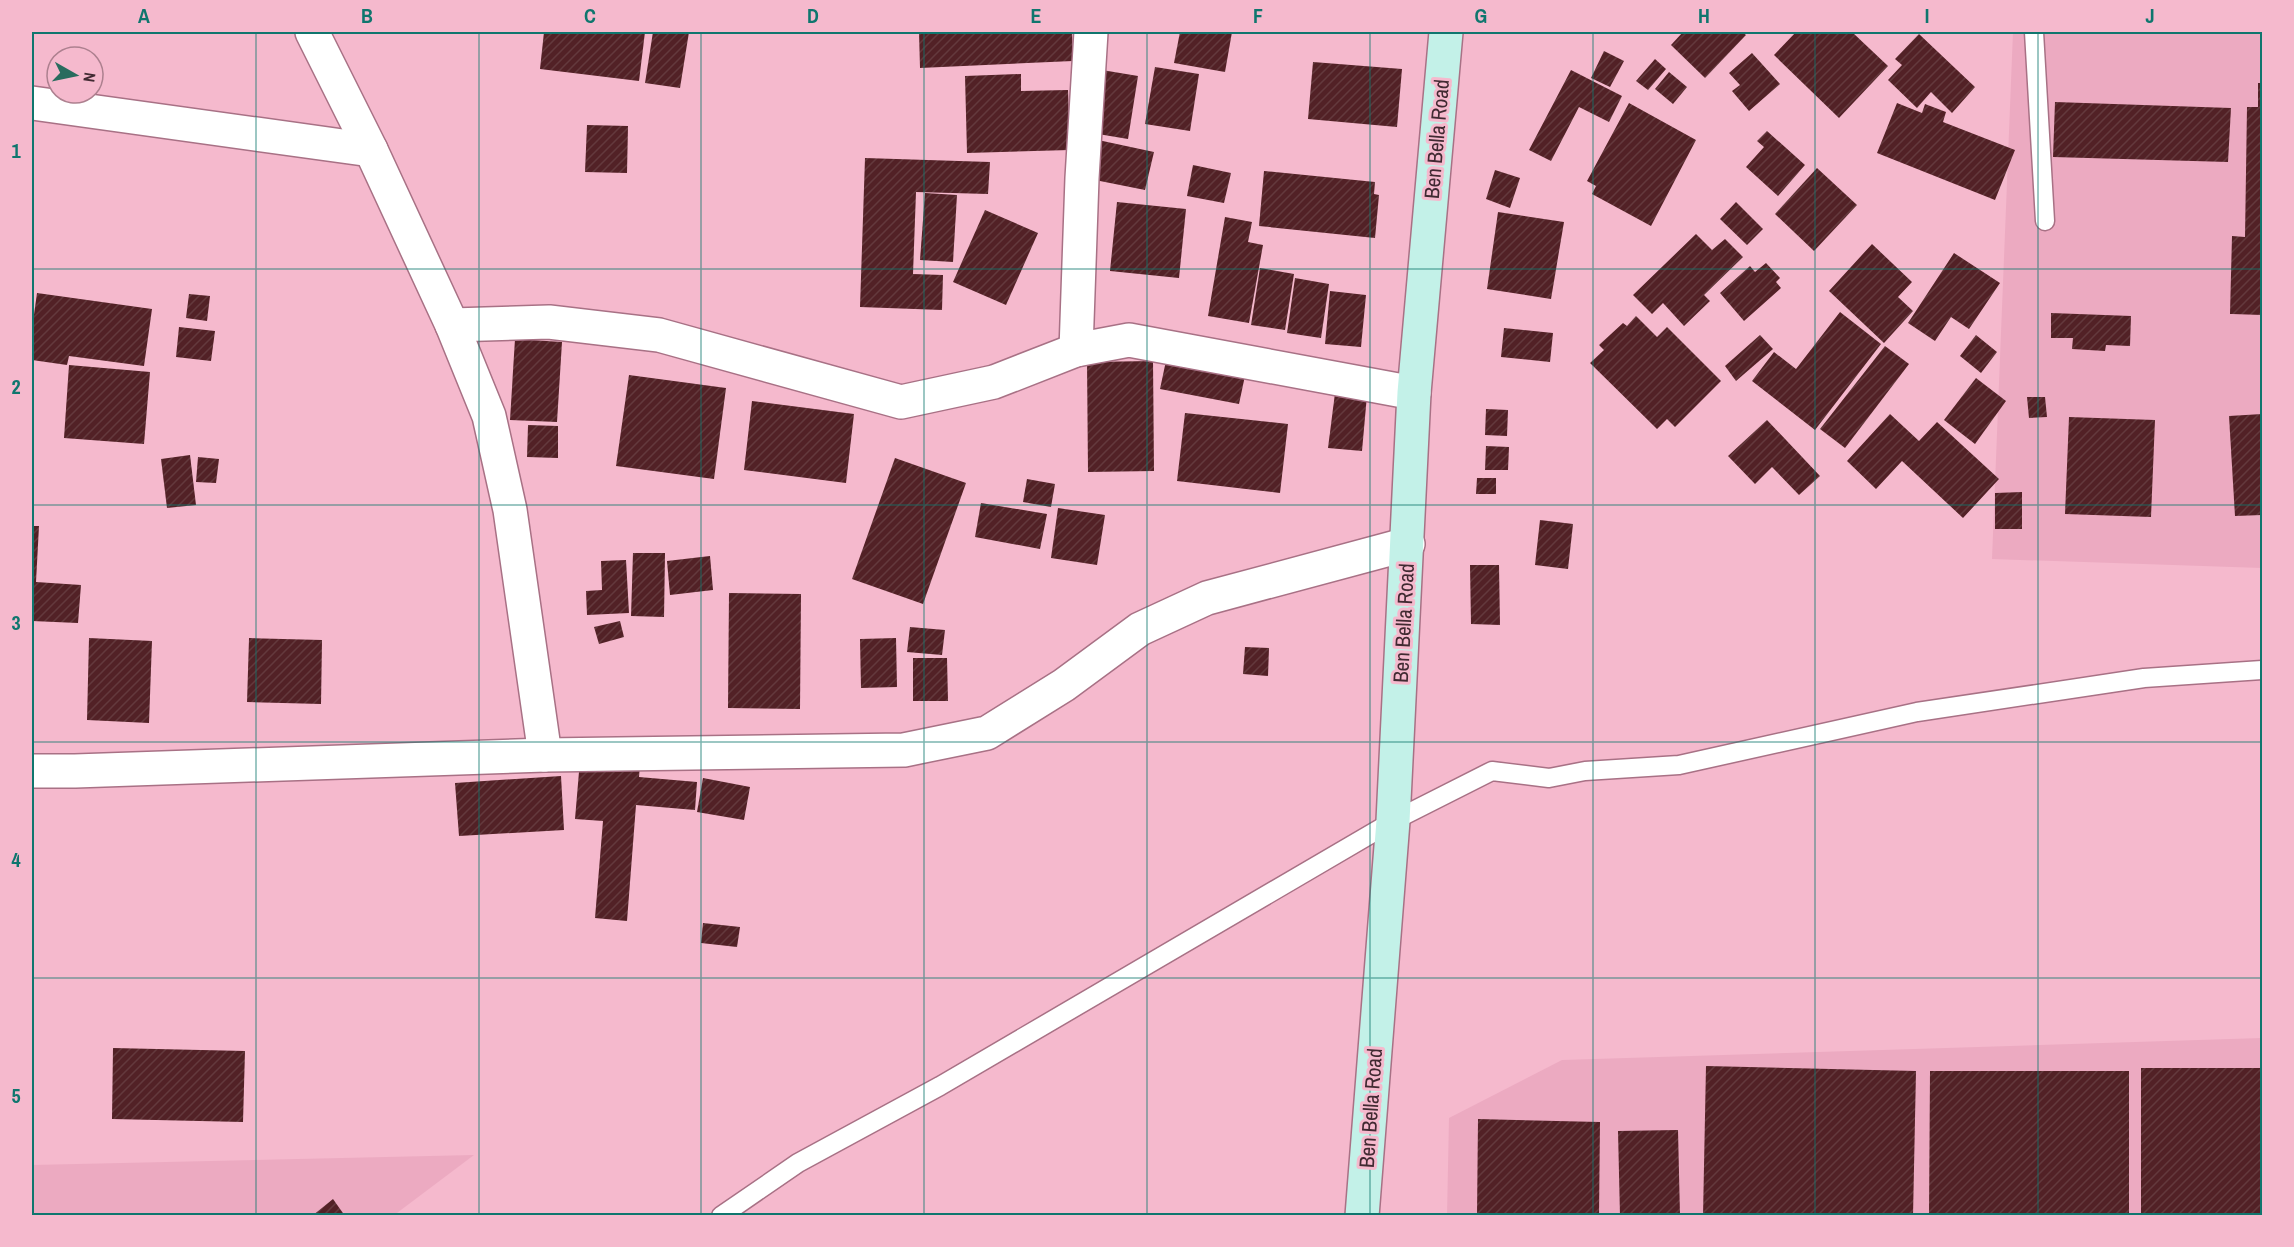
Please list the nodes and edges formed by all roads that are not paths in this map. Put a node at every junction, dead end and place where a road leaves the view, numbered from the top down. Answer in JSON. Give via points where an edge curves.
{"nodes":[{"id":1,"x":312,"y":32,"type":"edge"},
{"id":2,"x":1091,"y":32,"type":"edge"},
{"id":3,"x":1446,"y":32,"type":"edge"},
{"id":4,"x":2034,"y":32,"type":"edge"},
{"id":5,"x":32,"y":103,"type":"edge"},
{"id":6,"x":371,"y":150,"type":"junction"},
{"id":7,"x":2045,"y":220,"type":"dead end"},
{"id":8,"x":452,"y":325,"type":"junction"},
{"id":9,"x":1077,"y":350,"type":"junction"},
{"id":10,"x":1414,"y":393,"type":"junction"},
{"id":11,"x":1408,"y":544,"type":"junction"},
{"id":12,"x":2262,"y":670,"type":"edge"},
{"id":13,"x":545,"y":755,"type":"junction"},
{"id":14,"x":32,"y":771,"type":"edge"},
{"id":15,"x":1393,"y":821,"type":"junction"},
{"id":16,"x":721,"y":1215,"type":"edge"},
{"id":17,"x":1362,"y":1215,"type":"edge"}],
"edges":[{"from":1,"to":6,"type":"street"},
{"from":2,"to":9,"type":"street"},
{"from":3,"to":10,"type":"main road","name":"Ben Bella Road"},
{"from":4,"to":7,"type":"lane"},
{"from":5,"to":6,"type":"street"},
{"from":6,"to":8,"type":"street"},
{"from":8,"to":9,"type":"street","via":[[549,322],[658,335],[901,402],[994,382]]},
{"from":8,"to":13,"type":"street","via":[[489,416],[510,510]]},
{"from":9,"to":10,"type":"street","via":[[1129,340]]},
{"from":10,"to":11,"type":"main road","name":"Ben Bella Road"},
{"from":11,"to":13,"type":"street","via":[[1207,598],[1140,629],[1065,685],[987,733],[903,750]]},
{"from":11,"to":15,"type":"main road","name":"Ben Bella Road"},
{"from":12,"to":15,"type":"lane","via":[[2144,678],[1917,712],[1679,765],[1585,771],[1549,778],[1492,771]]},
{"from":13,"to":14,"type":"street"},
{"from":15,"to":16,"type":"lane","via":[[940,1086],[798,1163]]},
{"from":15,"to":17,"type":"main road","name":"Ben Bella Road"}]}
